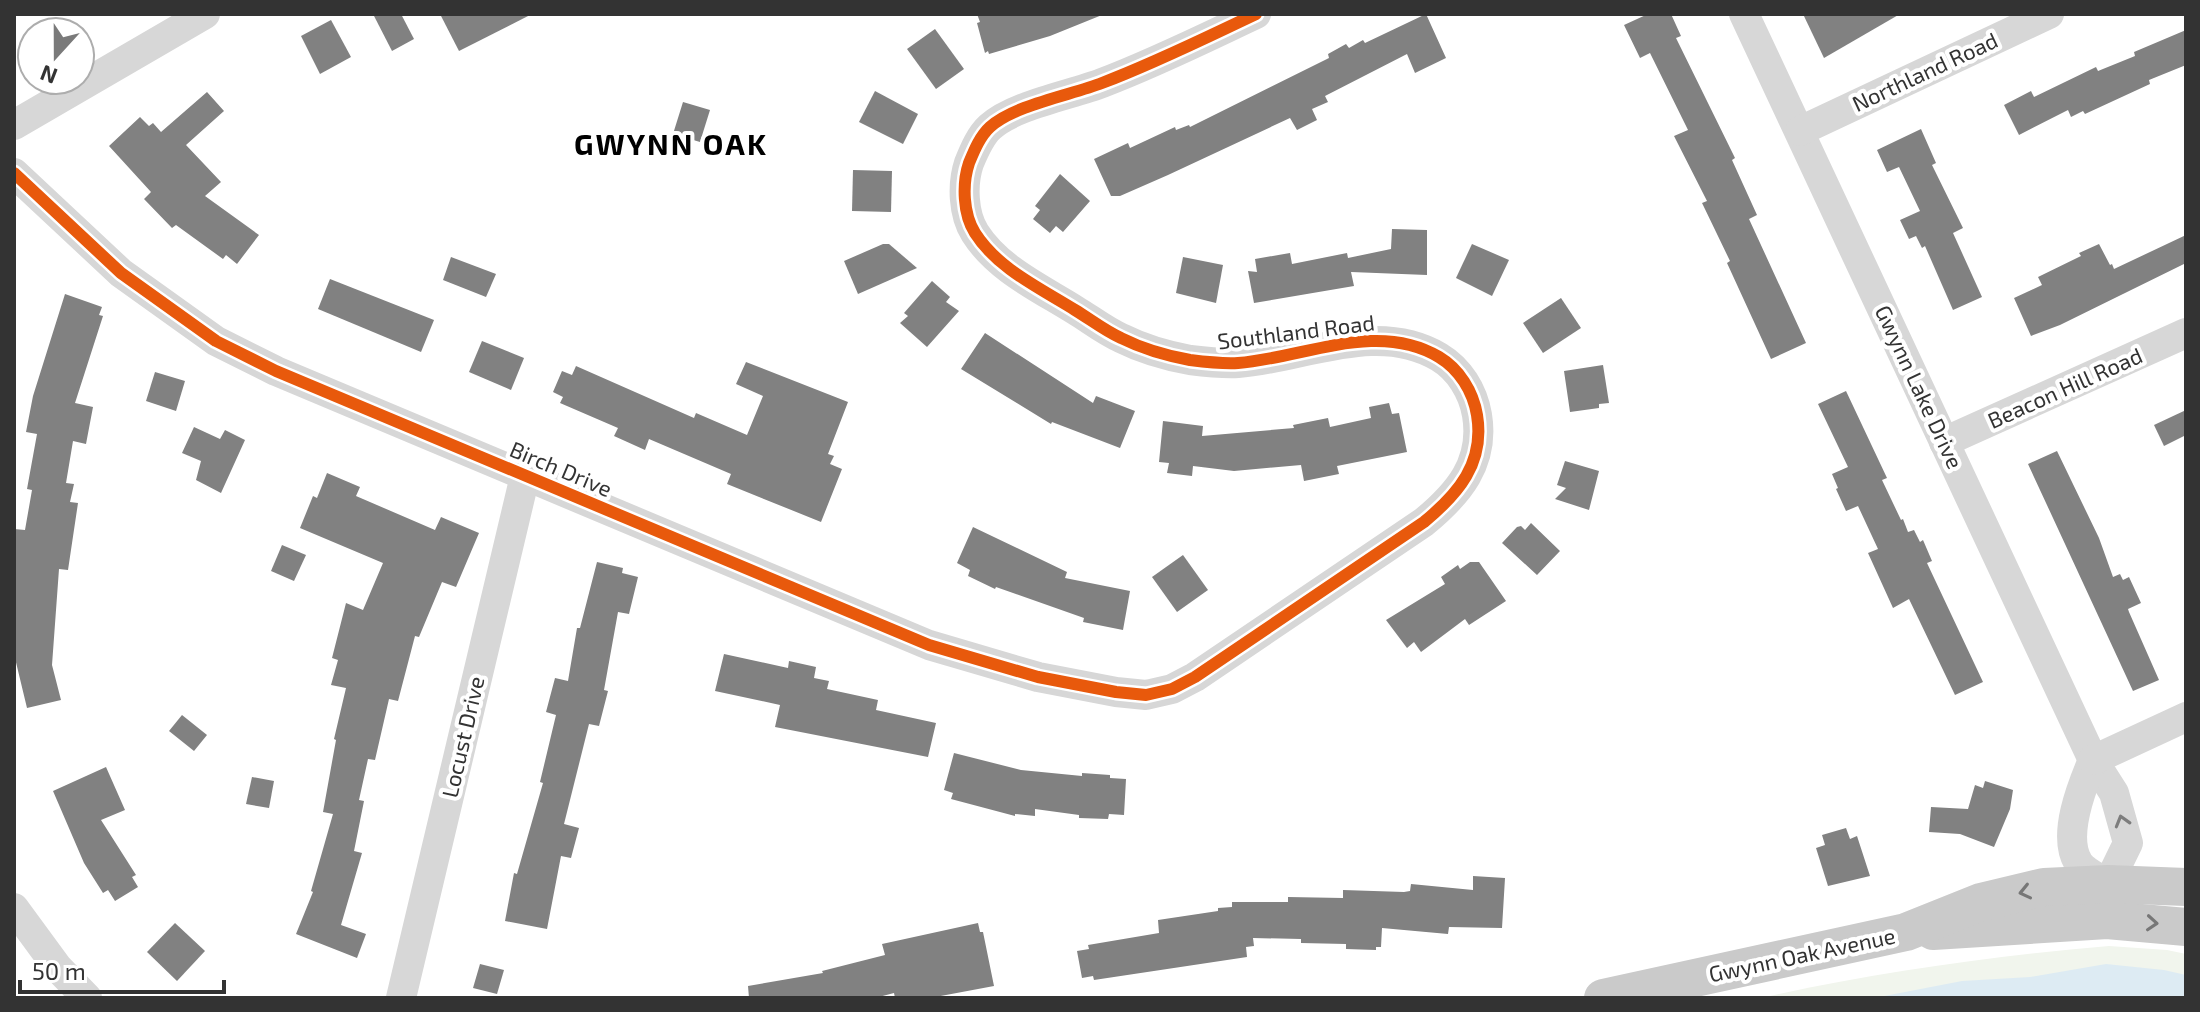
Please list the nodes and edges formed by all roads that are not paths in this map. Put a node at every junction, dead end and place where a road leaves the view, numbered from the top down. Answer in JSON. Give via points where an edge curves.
{"nodes":[{"id":1,"x":205,"y":14,"type":"edge"},
{"id":2,"x":1256,"y":14,"type":"edge"},
{"id":3,"x":1744,"y":14,"type":"edge"},
{"id":4,"x":2049,"y":14,"type":"edge"},
{"id":5,"x":14,"y":125,"type":"edge"},
{"id":6,"x":1800,"y":131,"type":"junction"},
{"id":7,"x":14,"y":173,"type":"edge"},
{"id":8,"x":2186,"y":333,"type":"edge"},
{"id":9,"x":1944,"y":442,"type":"junction"},
{"id":10,"x":525,"y":476,"type":"junction"},
{"id":11,"x":1146,"y":695,"type":"joint"},
{"id":12,"x":2186,"y":717,"type":"edge"},
{"id":13,"x":2093,"y":760,"type":"junction"},
{"id":14,"x":2186,"y":887,"type":"edge"},
{"id":15,"x":2107,"y":902,"type":"junction"},
{"id":16,"x":14,"y":908,"type":"edge"},
{"id":17,"x":2186,"y":927,"type":"edge"},
{"id":18,"x":87,"y":998,"type":"edge"},
{"id":19,"x":401,"y":998,"type":"edge"},
{"id":20,"x":1603,"y":998,"type":"edge"}],
"edges":[{"from":1,"to":5,"type":"street"},
{"from":2,"to":11,"type":"street","name":"Southland Road","via":[[1101,84],[1010,114],[989,128],[965,175],[973,231],[1010,270],[1121,338],[1186,359],[1241,363],[1369,340],[1426,349],[1452,365],[1466,384],[1477,413],[1476,458],[1450,500],[1424,522],[1195,677]]},
{"from":3,"to":6,"type":"street","name":"Gwynn Lake Drive"},
{"from":4,"to":6,"type":"street","name":"Northland Road"},
{"from":6,"to":9,"type":"street","name":"Gwynn Lake Drive"},
{"from":7,"to":10,"type":"street","name":"Birch Drive","via":[[121,273],[216,341]]},
{"from":8,"to":9,"type":"street","name":"Beacon Hill Road"},
{"from":9,"to":13,"type":"street","name":"Gwynn Lake Drive"},
{"from":10,"to":11,"type":"street","name":"Birch Drive","via":[[929,645],[1038,677]]},
{"from":10,"to":19,"type":"street","name":"Locust Drive"},
{"from":12,"to":13,"type":"street"},
{"from":15,"to":13,"type":"street","name":"Gwynn Lake Drive","one_way":true,"via":[[2128,843],[2114,793]]},
{"from":13,"to":15,"type":"street","via":[[2078,797],[2072,846],[2079,865]]},
{"from":14,"to":15,"type":"main road","name":"Gwynn Oak Avenue"},
{"from":15,"to":17,"type":"main road","name":"Gwynn Oak Avenue","one_way":true},
{"from":15,"to":20,"type":"main road","name":"Gwynn Oak Avenue","via":[[2044,887],[1981,902],[1906,932]]},
{"from":16,"to":18,"type":"street"}]}
